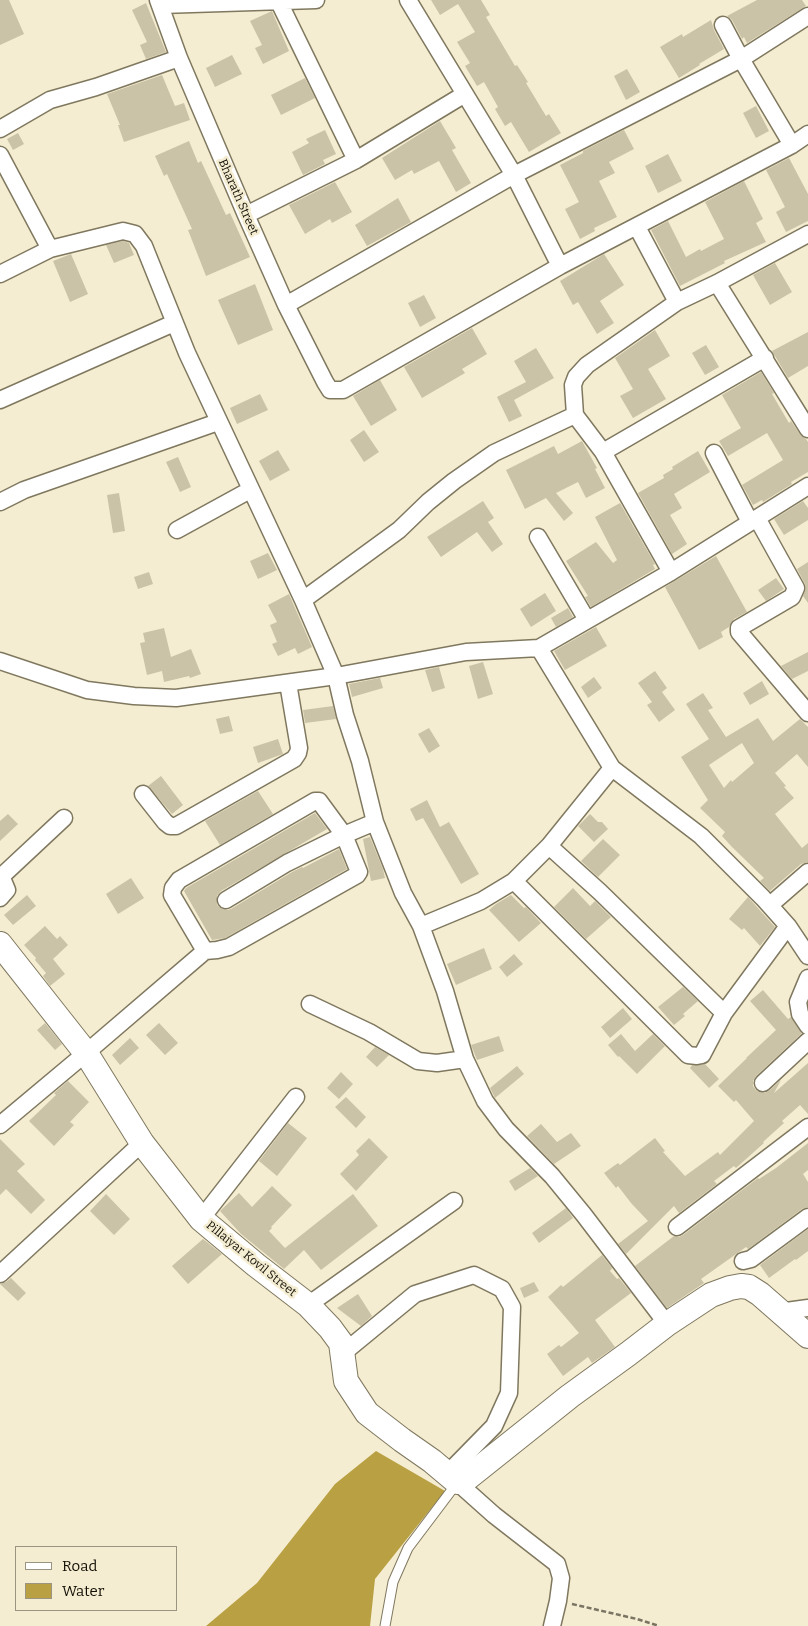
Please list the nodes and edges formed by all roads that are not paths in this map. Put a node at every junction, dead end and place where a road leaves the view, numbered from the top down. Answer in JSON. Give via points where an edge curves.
{"nodes":[{"id":1,"x":316,"y":0,"type":"edge"},
{"id":2,"x":408,"y":0,"type":"edge"},
{"id":3,"x":279,"y":2,"type":"junction"},
{"id":4,"x":160,"y":3,"type":"edge"},
{"id":5,"x":808,"y":16,"type":"edge"},
{"id":6,"x":723,"y":25,"type":"dead end"},
{"id":7,"x":178,"y":58,"type":"junction"},
{"id":8,"x":741,"y":59,"type":"junction"},
{"id":9,"x":465,"y":94,"type":"junction"},
{"id":10,"x":0,"y":129,"type":"edge"},
{"id":11,"x":808,"y":134,"type":"edge"},
{"id":12,"x":792,"y":145,"type":"junction"},
{"id":13,"x":0,"y":155,"type":"edge"},
{"id":14,"x":356,"y":160,"type":"junction"},
{"id":15,"x":514,"y":175,"type":"junction"},
{"id":16,"x":246,"y":215,"type":"junction"},
{"id":17,"x":636,"y":227,"type":"junction"},
{"id":18,"x":808,"y":234,"type":"edge"},
{"id":19,"x":50,"y":249,"type":"junction"},
{"id":20,"x":560,"y":266,"type":"junction"},
{"id":21,"x":0,"y":274,"type":"edge"},
{"id":22,"x":717,"y":283,"type":"junction"},
{"id":23,"x":677,"y":302,"type":"junction"},
{"id":24,"x":286,"y":305,"type":"junction"},
{"id":25,"x":174,"y":323,"type":"junction"},
{"id":26,"x":765,"y":358,"type":"junction"},
{"id":27,"x":0,"y":400,"type":"edge"},
{"id":28,"x":575,"y":415,"type":"junction"},
{"id":29,"x":218,"y":422,"type":"junction"},
{"id":30,"x":808,"y":429,"type":"edge"},
{"id":31,"x":603,"y":452,"type":"junction"},
{"id":32,"x":714,"y":454,"type":"dead end"},
{"id":33,"x":808,"y":486,"type":"edge"},
{"id":34,"x":250,"y":490,"type":"junction"},
{"id":35,"x":0,"y":502,"type":"edge"},
{"id":36,"x":753,"y":520,"type":"junction"},
{"id":37,"x":176,"y":530,"type":"dead end"},
{"id":38,"x":538,"y":537,"type":"dead end"},
{"id":39,"x":671,"y":572,"type":"junction"},
{"id":40,"x":302,"y":600,"type":"junction"},
{"id":41,"x":587,"y":620,"type":"junction"},
{"id":42,"x":539,"y":648,"type":"junction"},
{"id":43,"x":0,"y":661,"type":"edge"},
{"id":44,"x":336,"y":676,"type":"junction"},
{"id":45,"x":288,"y":683,"type":"junction"},
{"id":46,"x":808,"y":713,"type":"edge"},
{"id":47,"x":612,"y":768,"type":"junction"},
{"id":48,"x":143,"y":794,"type":"dead end"},
{"id":49,"x":64,"y":818,"type":"dead end"},
{"id":50,"x":375,"y":822,"type":"junction"},
{"id":51,"x":344,"y":835,"type":"junction"},
{"id":52,"x":549,"y":846,"type":"junction"},
{"id":53,"x":808,"y":872,"type":"edge"},
{"id":54,"x":514,"y":881,"type":"junction"},
{"id":55,"x":0,"y":898,"type":"edge"},
{"id":56,"x":226,"y":900,"type":"dead end"},
{"id":57,"x":770,"y":905,"type":"junction"},
{"id":58,"x":421,"y":926,"type":"junction"},
{"id":59,"x":788,"y":926,"type":"junction"},
{"id":60,"x":2,"y":951,"type":"edge"},
{"id":61,"x":205,"y":951,"type":"junction"},
{"id":62,"x":808,"y":956,"type":"edge"},
{"id":63,"x":808,"y":978,"type":"edge"},
{"id":64,"x":310,"y":1004,"type":"dead end"},
{"id":65,"x":724,"y":1013,"type":"junction"},
{"id":66,"x":808,"y":1026,"type":"edge"},
{"id":67,"x":808,"y":1041,"type":"edge"},
{"id":68,"x":86,"y":1053,"type":"junction"},
{"id":69,"x":465,"y":1059,"type":"junction"},
{"id":70,"x":763,"y":1083,"type":"dead end"},
{"id":71,"x":296,"y":1097,"type":"dead end"},
{"id":72,"x":0,"y":1125,"type":"edge"},
{"id":73,"x":808,"y":1127,"type":"edge"},
{"id":74,"x":142,"y":1143,"type":"junction"},
{"id":75,"x":454,"y":1201,"type":"dead end"},
{"id":76,"x":808,"y":1217,"type":"edge"},
{"id":77,"x":201,"y":1219,"type":"junction"},
{"id":78,"x":677,"y":1227,"type":"dead end"},
{"id":79,"x":743,"y":1261,"type":"dead end"},
{"id":80,"x":0,"y":1274,"type":"edge"},
{"id":81,"x":308,"y":1305,"type":"junction"},
{"id":82,"x":808,"y":1308,"type":"edge"},
{"id":83,"x":779,"y":1312,"type":"junction"},
{"id":84,"x":667,"y":1324,"type":"junction"},
{"id":85,"x":808,"y":1336,"type":"edge"},
{"id":86,"x":342,"y":1354,"type":"junction"},
{"id":87,"x":452,"y":1478,"type":"junction"},
{"id":88,"x":386,"y":1626,"type":"edge"},
{"id":89,"x":552,"y":1626,"type":"edge"}],
"edges":[{"from":1,"to":3,"type":"street"},
{"from":2,"to":9,"type":"street"},
{"from":3,"to":4,"type":"street"},
{"from":3,"to":14,"type":"street"},
{"from":4,"to":7,"type":"street","name":"Bharath Street"},
{"from":5,"to":8,"type":"street"},
{"from":6,"to":8,"type":"street"},
{"from":7,"to":10,"type":"street","via":[[50,100]]},
{"from":7,"to":16,"type":"street","name":"Bharath Street"},
{"from":8,"to":12,"type":"street"},
{"from":8,"to":15,"type":"street"},
{"from":9,"to":14,"type":"street"},
{"from":9,"to":15,"type":"street"},
{"from":11,"to":12,"type":"street"},
{"from":12,"to":17,"type":"street"},
{"from":13,"to":19,"type":"street"},
{"from":14,"to":16,"type":"street"},
{"from":15,"to":20,"type":"street"},
{"from":15,"to":24,"type":"street"},
{"from":16,"to":24,"type":"street","name":"Bharath Street"},
{"from":17,"to":20,"type":"street"},
{"from":17,"to":23,"type":"street"},
{"from":18,"to":22,"type":"street"},
{"from":19,"to":21,"type":"street"},
{"from":19,"to":25,"type":"street","via":[[123,231],[135,234],[144,246]]},
{"from":20,"to":24,"type":"street","name":"Bharath Street","via":[[343,390],[330,390]]},
{"from":22,"to":23,"type":"street"},
{"from":22,"to":26,"type":"street"},
{"from":23,"to":28,"type":"street","via":[[587,365],[576,377],[573,385]]},
{"from":25,"to":27,"type":"street"},
{"from":25,"to":29,"type":"street"},
{"from":26,"to":30,"type":"street"},
{"from":26,"to":31,"type":"street"},
{"from":28,"to":31,"type":"street"},
{"from":28,"to":40,"type":"street","via":[[494,453],[428,502],[399,530]]},
{"from":29,"to":34,"type":"street"},
{"from":29,"to":35,"type":"street","via":[[24,490]]},
{"from":31,"to":39,"type":"street"},
{"from":32,"to":36,"type":"street"},
{"from":33,"to":36,"type":"street"},
{"from":34,"to":37,"type":"street"},
{"from":34,"to":40,"type":"street"},
{"from":36,"to":39,"type":"street"},
{"from":36,"to":46,"type":"street","via":[[796,588],[792,597],[739,628],[739,632]]},
{"from":38,"to":41,"type":"street"},
{"from":39,"to":41,"type":"street"},
{"from":40,"to":44,"type":"street"},
{"from":41,"to":42,"type":"street"},
{"from":42,"to":44,"type":"street","via":[[466,652]]},
{"from":42,"to":47,"type":"street"},
{"from":43,"to":45,"type":"street","via":[[87,690],[134,696],[176,698]]},
{"from":44,"to":45,"type":"street"},
{"from":44,"to":50,"type":"street"},
{"from":45,"to":48,"type":"street","via":[[299,748],[294,759],[176,826],[165,822]]},
{"from":47,"to":52,"type":"street"},
{"from":47,"to":57,"type":"street","via":[[701,836]]},
{"from":49,"to":55,"type":"street","via":[[3,875],[7,890]]},
{"from":50,"to":51,"type":"street"},
{"from":50,"to":58,"type":"street","via":[[403,893]]},
{"from":51,"to":56,"type":"street","via":[[287,863]]},
{"from":51,"to":61,"type":"street","via":[[359,872],[355,878],[229,947]]},
{"from":51,"to":61,"type":"street","via":[[317,800],[179,880],[172,895]]},
{"from":52,"to":54,"type":"street"},
{"from":52,"to":65,"type":"street"},
{"from":53,"to":57,"type":"street"},
{"from":54,"to":58,"type":"street","via":[[481,901]]},
{"from":54,"to":65,"type":"street","via":[[688,1055],[702,1055]]},
{"from":57,"to":59,"type":"street"},
{"from":58,"to":69,"type":"street"},
{"from":59,"to":62,"type":"street"},
{"from":59,"to":65,"type":"street"},
{"from":60,"to":68,"type":"street","name":"Pillaiyar Kovil Street"},
{"from":61,"to":68,"type":"street"},
{"from":63,"to":66,"type":"street","via":[[798,1002],[800,1014]]},
{"from":64,"to":69,"type":"street","via":[[418,1061],[437,1063]]},
{"from":67,"to":70,"type":"street"},
{"from":68,"to":72,"type":"street"},
{"from":68,"to":74,"type":"street","name":"Pillaiyar Kovil Street"},
{"from":69,"to":84,"type":"street","via":[[485,1101],[506,1129],[552,1176]]},
{"from":71,"to":77,"type":"street"},
{"from":73,"to":78,"type":"street"},
{"from":74,"to":77,"type":"street","name":"Pillaiyar Kovil Street"},
{"from":74,"to":80,"type":"street"},
{"from":75,"to":81,"type":"street"},
{"from":76,"to":79,"type":"street","via":[[751,1259]]},
{"from":77,"to":81,"type":"street","name":"Pillaiyar Kovil Street"},
{"from":81,"to":86,"type":"street","name":"Pillaiyar Kovil Street","via":[[341,1343]]},
{"from":82,"to":83,"type":"street"},
{"from":83,"to":84,"type":"street","via":[[760,1294],[741,1286],[712,1295]]},
{"from":83,"to":85,"type":"street"},
{"from":84,"to":87,"type":"street","via":[[466,1479]]},
{"from":86,"to":87,"type":"street","name":"Pillaiyar Kovil Street","via":[[346,1381],[367,1413]]},
{"from":86,"to":87,"type":"street","via":[[415,1294],[474,1275],[502,1289],[512,1306],[509,1393],[494,1426]]},
{"from":87,"to":88,"type":"lane","via":[[408,1548],[392,1582]]},
{"from":87,"to":89,"type":"street","via":[[494,1516],[557,1564],[560,1578]]}]}
